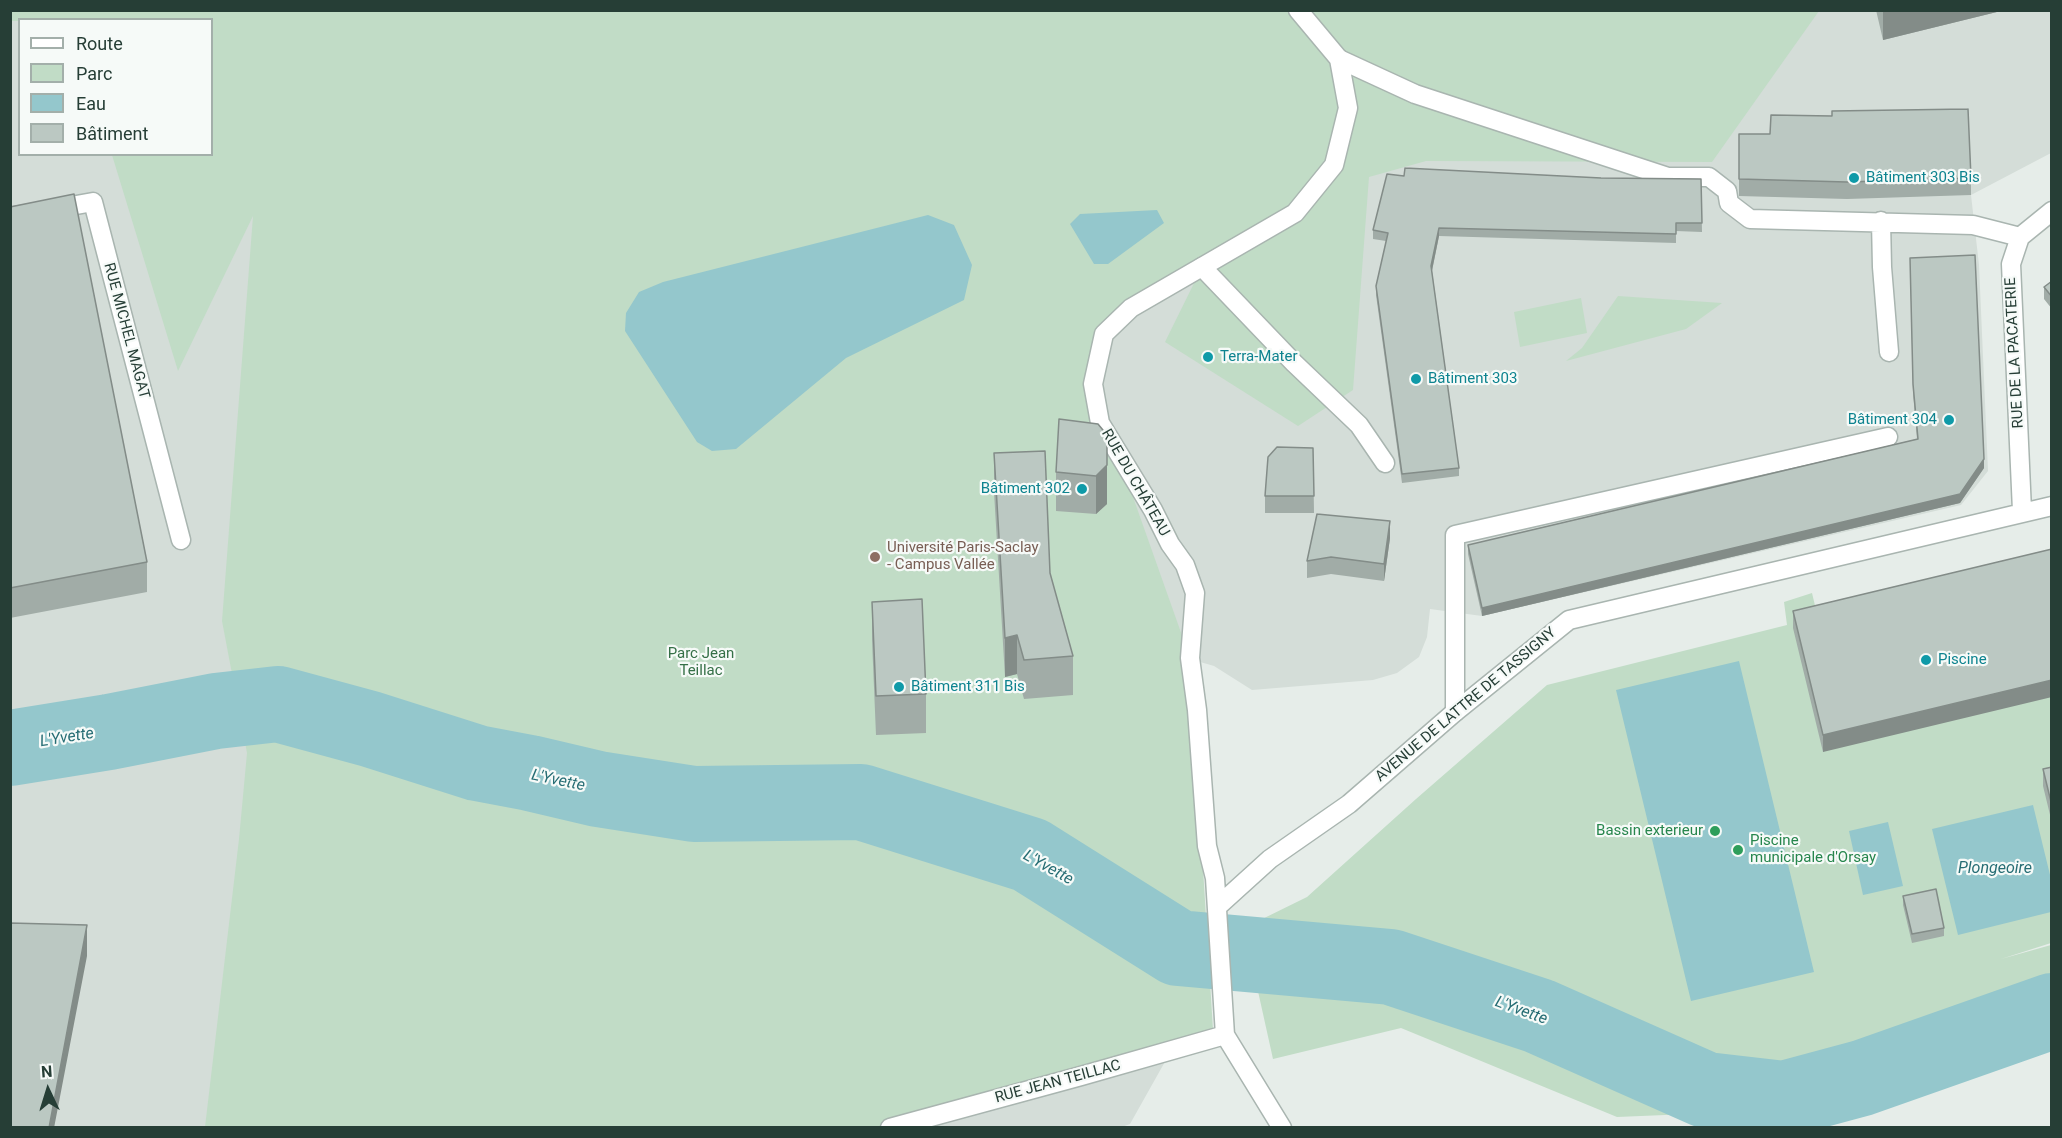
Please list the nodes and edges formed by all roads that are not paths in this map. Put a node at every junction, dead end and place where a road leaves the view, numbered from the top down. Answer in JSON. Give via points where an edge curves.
{"nodes":[{"id":1,"x":1298,"y":10,"type":"edge"},
{"id":2,"x":1339,"y":59,"type":"junction"},
{"id":3,"x":2052,"y":211,"type":"edge"},
{"id":4,"x":10,"y":217,"type":"edge"},
{"id":5,"x":1881,"y":221,"type":"junction"},
{"id":6,"x":2020,"y":237,"type":"junction"},
{"id":7,"x":1202,"y":267,"type":"junction"},
{"id":8,"x":1888,"y":352,"type":"dead end"},
{"id":9,"x":1888,"y":437,"type":"dead end"},
{"id":10,"x":1385,"y":463,"type":"dead end"},
{"id":11,"x":2052,"y":506,"type":"edge"},
{"id":12,"x":2022,"y":511,"type":"junction"},
{"id":13,"x":181,"y":540,"type":"dead end"},
{"id":14,"x":1455,"y":712,"type":"junction"},
{"id":15,"x":1217,"y":907,"type":"junction"},
{"id":16,"x":1225,"y":1035,"type":"junction"},
{"id":17,"x":1276,"y":1125,"type":"edge"},
{"id":18,"x":890,"y":1128,"type":"edge"}],
"edges":[{"from":1,"to":2,"type":"street","name":"RUE DU CHÂTEAU"},
{"from":2,"to":5,"type":"street","via":[[1415,94],[1668,177],[1709,177],[1727,190],[1729,203],[1750,219]]},
{"from":2,"to":7,"type":"street","name":"RUE DU CHÂTEAU","via":[[1348,108],[1334,165],[1295,213]]},
{"from":3,"to":6,"type":"street"},
{"from":4,"to":13,"type":"street","name":"RUE MICHEL MAGAT","via":[[93,202]]},
{"from":5,"to":6,"type":"street","via":[[1973,225]]},
{"from":5,"to":8,"type":"street"},
{"from":6,"to":12,"type":"street","name":"RUE DE LA PACATERIE","via":[[2011,264]]},
{"from":7,"to":10,"type":"street","via":[[1359,425]]},
{"from":7,"to":15,"type":"street","name":"RUE DU CHÂTEAU","via":[[1131,308],[1104,334],[1093,384],[1100,423],[1185,565],[1195,593],[1190,658],[1207,846]]},
{"from":9,"to":14,"type":"street","via":[[1455,535]]},
{"from":11,"to":12,"type":"street","name":"AVENUE DE LATTRE DE TASSIGNY"},
{"from":12,"to":14,"type":"street","name":"AVENUE DE LATTRE DE TASSIGNY","via":[[1569,620]]},
{"from":14,"to":15,"type":"street","name":"AVENUE DE LATTRE DE TASSIGNY","via":[[1349,804],[1270,859]]},
{"from":15,"to":16,"type":"street"},
{"from":16,"to":17,"type":"street"},
{"from":16,"to":18,"type":"street","name":"RUE JEAN TEILLAC"}]}
